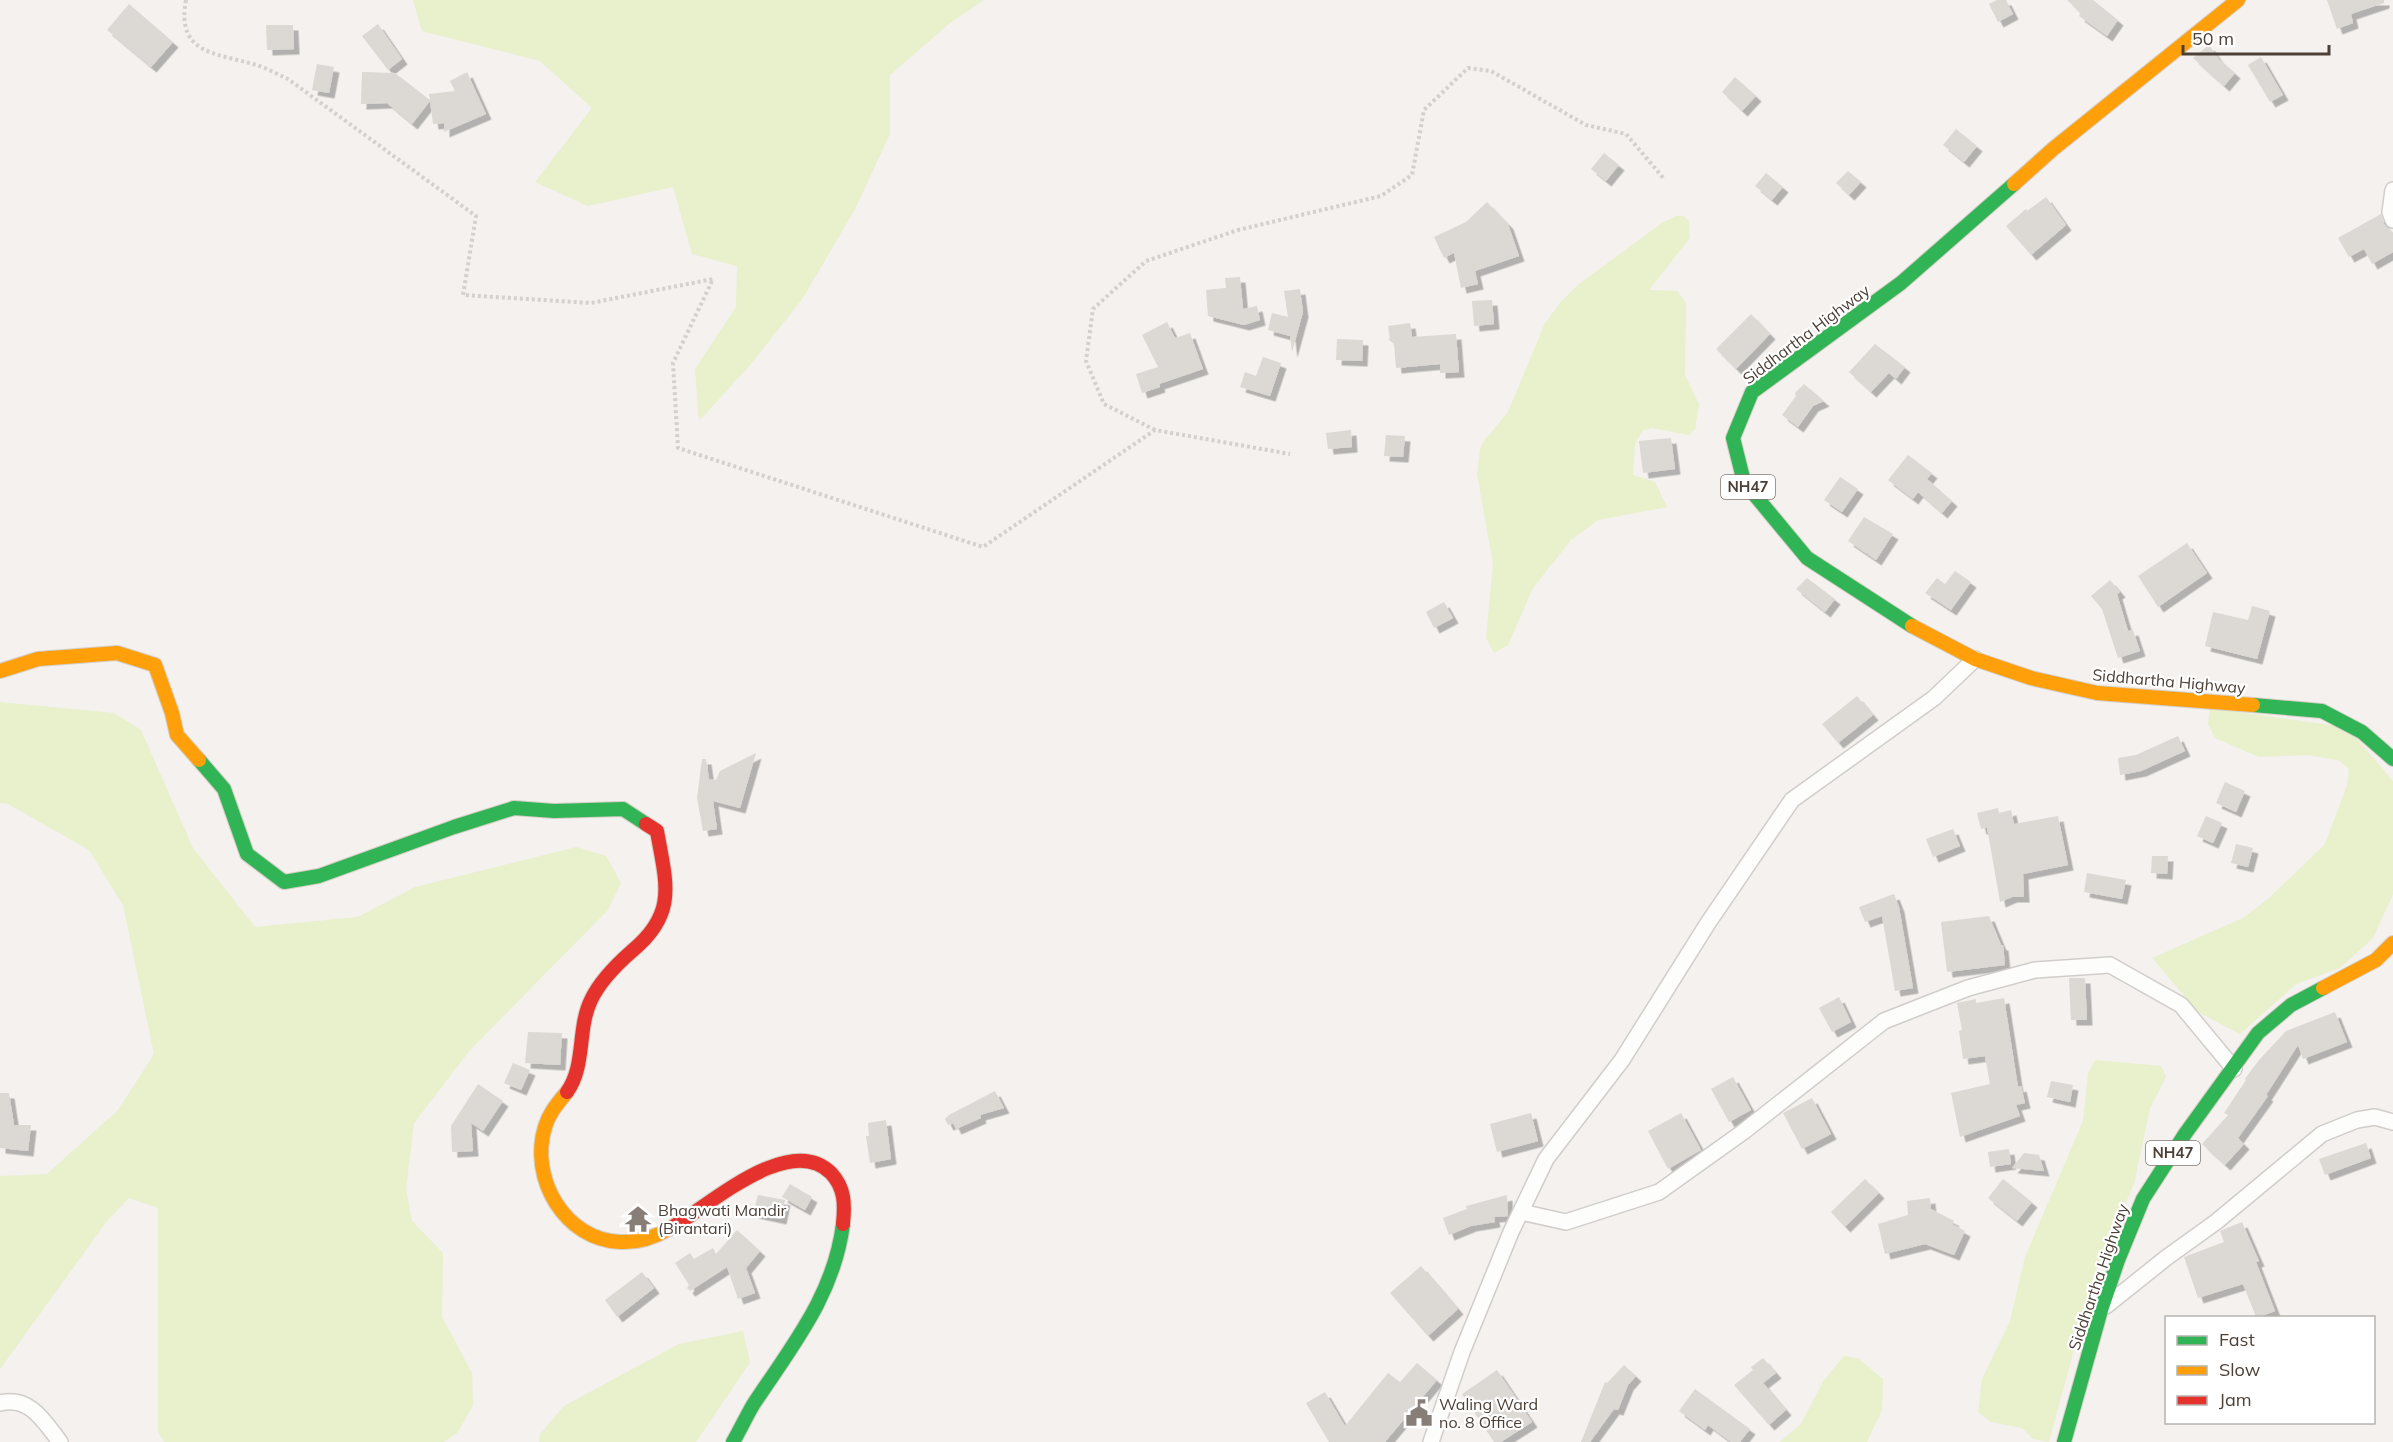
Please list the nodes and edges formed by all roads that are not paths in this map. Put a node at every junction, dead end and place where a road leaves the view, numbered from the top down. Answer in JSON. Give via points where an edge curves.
{"nodes":[{"id":1,"x":2238,"y":0,"type":"edge"},
{"id":2,"x":2393,"y":190,"type":"edge"},
{"id":3,"x":2393,"y":220,"type":"edge"},
{"id":4,"x":1975,"y":659,"type":"junction"},
{"id":5,"x":0,"y":671,"type":"edge"},
{"id":6,"x":2393,"y":759,"type":"edge"},
{"id":7,"x":2393,"y":943,"type":"edge"},
{"id":8,"x":2234,"y":1069,"type":"junction"},
{"id":9,"x":2393,"y":1122,"type":"edge"},
{"id":10,"x":1521,"y":1212,"type":"junction"},
{"id":11,"x":2101,"y":1310,"type":"junction"},
{"id":12,"x":0,"y":1403,"type":"edge"},
{"id":13,"x":60,"y":1442,"type":"edge"},
{"id":14,"x":733,"y":1442,"type":"edge"},
{"id":15,"x":1431,"y":1442,"type":"edge"},
{"id":16,"x":2064,"y":1442,"type":"edge"}],
"edges":[{"from":1,"to":4,"type":"main road","name":"Siddhartha Highway","number":"NH47","via":[[2053,150],[1901,283],[1752,392],[1733,438],[1744,482],[1807,558],[1906,623]]},
{"from":2,"to":3,"type":"street"},
{"from":4,"to":6,"type":"main road","name":"Siddhartha Highway","number":"NH47","via":[[2031,678],[2097,693],[2322,711],[2362,732]]},
{"from":4,"to":10,"type":"street","via":[[1934,698],[1792,800],[1622,1060],[1546,1159]]},
{"from":5,"to":14,"type":"main road","via":[[38,659],[117,653],[155,665],[177,735],[224,789],[247,854],[284,882],[319,876],[514,808],[554,812],[623,809],[657,831],[665,884],[663,914],[648,939],[612,969],[591,1000],[575,1079],[548,1118],[540,1146],[554,1203],[592,1236],[613,1241],[641,1240],[670,1231],[738,1183],[800,1159],[820,1163],[843,1191],[840,1249],[827,1290]]},
{"from":7,"to":8,"type":"main road","name":"Siddhartha Highway","number":"NH47","via":[[2376,960],[2291,1005],[2258,1033]]},
{"from":8,"to":10,"type":"street","via":[[2181,1005],[2110,965],[2035,970],[1968,988],[1884,1021],[1743,1132],[1659,1192],[1566,1222]]},
{"from":8,"to":11,"type":"main road","name":"Siddhartha Highway","number":"NH47","via":[[2143,1199]]},
{"from":9,"to":11,"type":"street","via":[[2375,1117],[2357,1120],[2322,1134]]},
{"from":10,"to":15,"type":"street","via":[[1462,1352]]},
{"from":11,"to":16,"type":"main road","name":"Siddhartha Highway","number":"NH47"},
{"from":12,"to":13,"type":"street","via":[[12,1400],[36,1411]]}]}
